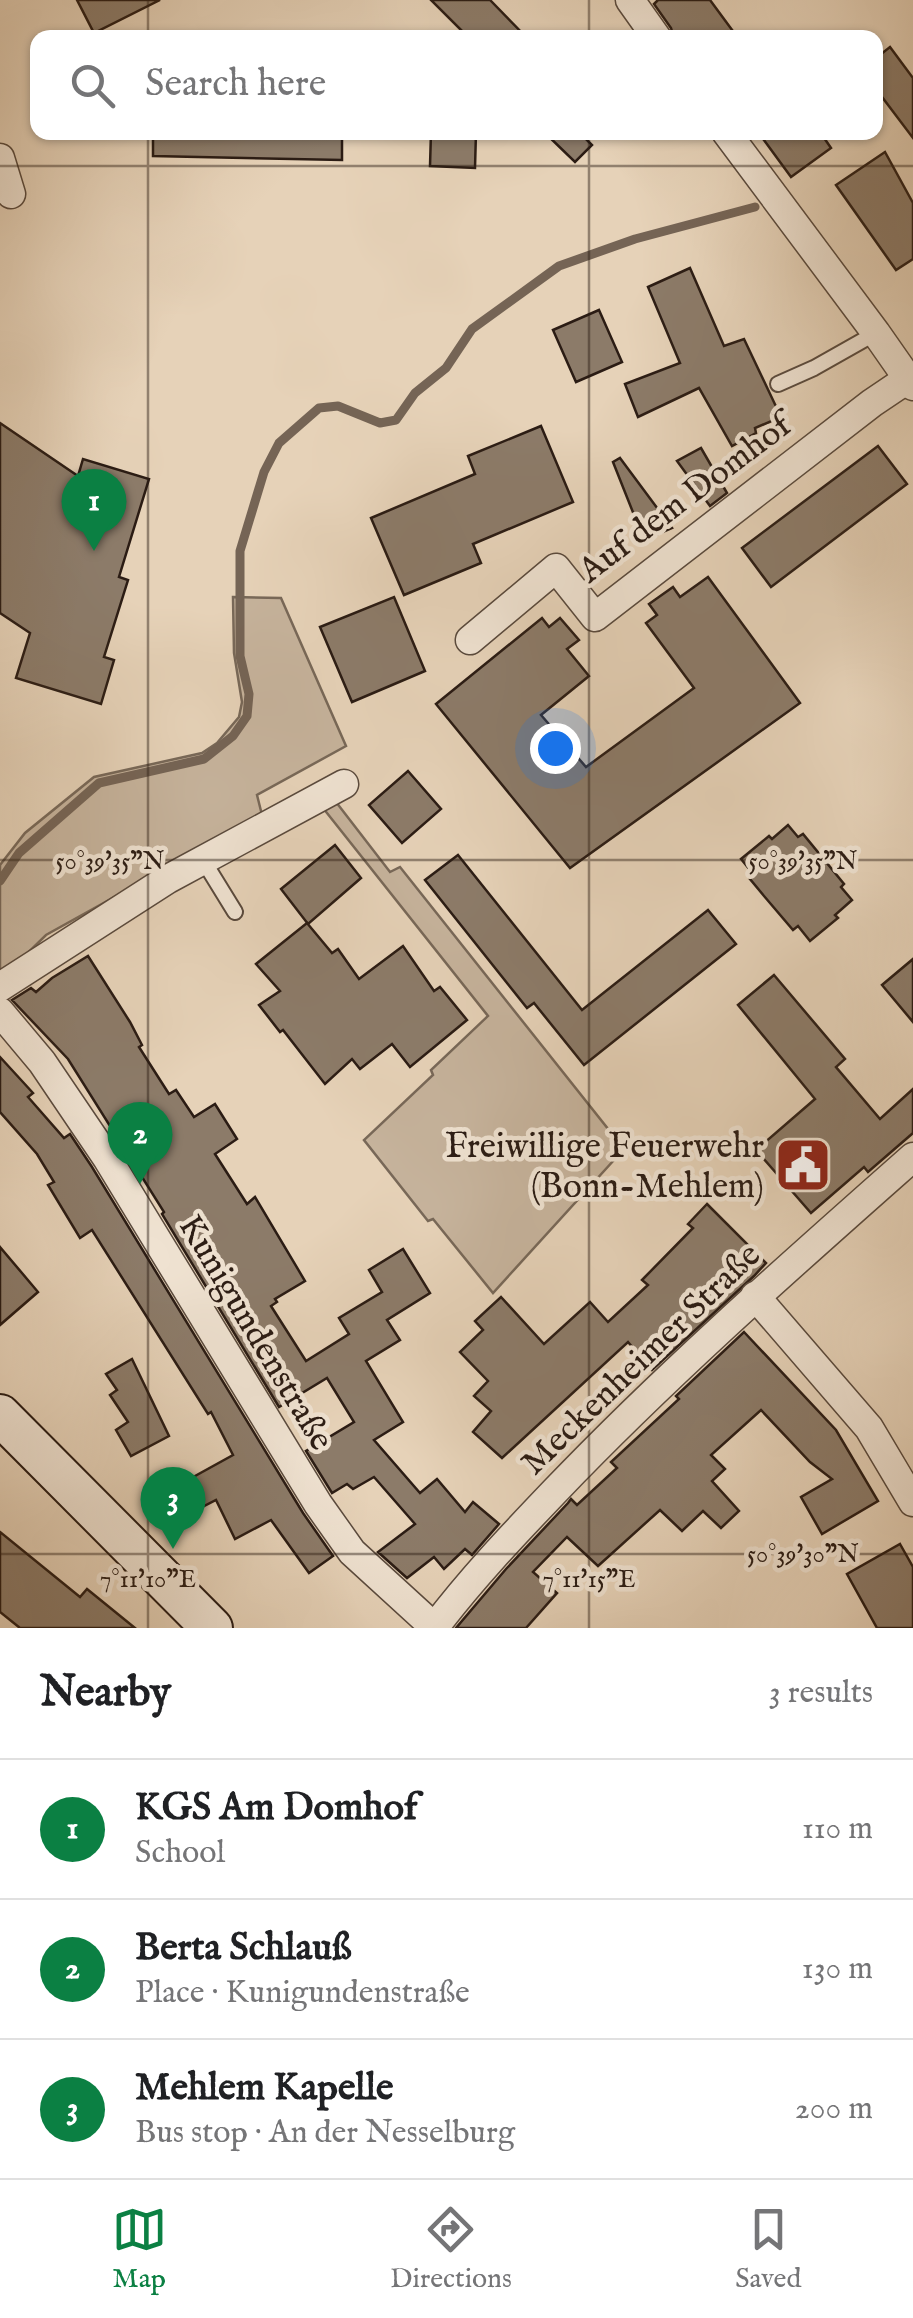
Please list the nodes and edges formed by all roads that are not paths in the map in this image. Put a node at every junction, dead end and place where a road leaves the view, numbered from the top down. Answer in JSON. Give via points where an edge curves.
{"nodes":[{"id":1,"x":630,"y":0,"type":"edge"},
{"id":2,"x":651,"y":30,"type":"edge"},
{"id":3,"x":732,"y":140,"type":"edge"},
{"id":4,"x":0,"y":158,"type":"edge"},
{"id":5,"x":11,"y":194,"type":"dead end"},
{"id":6,"x":876,"y":333,"type":"junction"},
{"id":7,"x":911,"y":382,"type":"edge"},
{"id":8,"x":778,"y":384,"type":"dead end"},
{"id":9,"x":470,"y":640,"type":"dead end"},
{"id":10,"x":344,"y":784,"type":"dead end"},
{"id":11,"x":203,"y":860,"type":"junction"},
{"id":12,"x":235,"y":912,"type":"dead end"},
{"id":13,"x":0,"y":987,"type":"edge"},
{"id":14,"x":0,"y":1012,"type":"edge"},
{"id":15,"x":913,"y":1157,"type":"edge"},
{"id":16,"x":755,"y":1296,"type":"junction"},
{"id":17,"x":0,"y":1416,"type":"edge"},
{"id":18,"x":913,"y":1502,"type":"edge"},
{"id":19,"x":212,"y":1628,"type":"edge"},
{"id":20,"x":434,"y":1628,"type":"edge"}],
"edges":[{"from":1,"to":2,"type":"street"},
{"from":3,"to":6,"type":"street"},
{"from":4,"to":5,"type":"street"},
{"from":6,"to":7,"type":"street"},
{"from":6,"to":8,"type":"lane"},
{"from":7,"to":9,"type":"street","name":"Auf dem Domhof","via":[[872,403],[595,617],[556,568]]},
{"from":10,"to":11,"type":"street"},
{"from":11,"to":12,"type":"lane"},
{"from":11,"to":13,"type":"street"},
{"from":14,"to":20,"type":"street","name":"Kunigundenstraße","via":[[107,1158],[318,1504],[352,1552]]},
{"from":15,"to":16,"type":"street","name":"Meckenheimer Straße"},
{"from":16,"to":18,"type":"street","via":[[869,1428]]},
{"from":16,"to":20,"type":"street","name":"Meckenheimer Straße","via":[[592,1453],[469,1581]]},
{"from":17,"to":19,"type":"street"}]}
